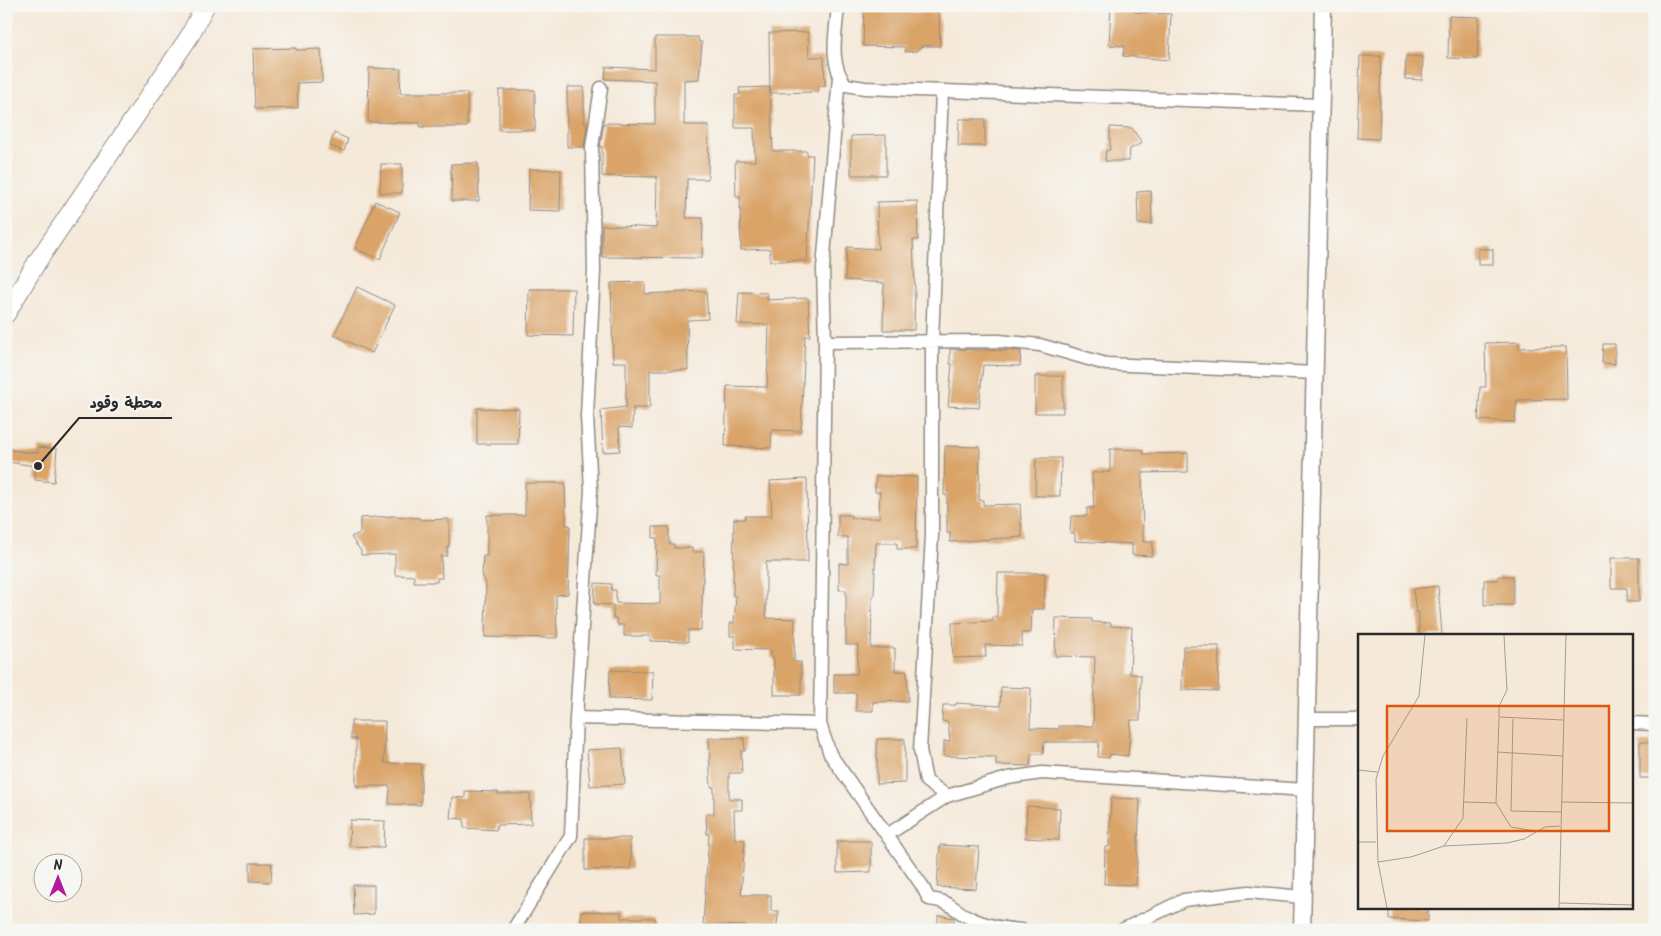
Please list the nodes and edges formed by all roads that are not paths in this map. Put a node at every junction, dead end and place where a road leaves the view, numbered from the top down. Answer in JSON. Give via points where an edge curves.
{"nodes":[{"id":1,"x":205,"y":6,"type":"edge"},
{"id":2,"x":838,"y":6,"type":"edge"},
{"id":3,"x":1323,"y":6,"type":"edge"},
{"id":4,"x":839,"y":77,"type":"junction"},
{"id":5,"x":600,"y":88,"type":"dead end"},
{"id":6,"x":942,"y":92,"type":"junction"},
{"id":7,"x":1320,"y":105,"type":"junction"},
{"id":8,"x":6,"y":314,"type":"edge"},
{"id":9,"x":825,"y":342,"type":"junction"},
{"id":10,"x":932,"y":342,"type":"junction"},
{"id":11,"x":1316,"y":373,"type":"junction"},
{"id":12,"x":576,"y":718,"type":"junction"},
{"id":13,"x":1308,"y":718,"type":"junction"},
{"id":14,"x":1358,"y":719,"type":"edge"},
{"id":15,"x":1634,"y":722,"type":"edge"},
{"id":16,"x":820,"y":724,"type":"junction"},
{"id":17,"x":1655,"y":724,"type":"edge"},
{"id":18,"x":1306,"y":790,"type":"junction"},
{"id":19,"x":947,"y":796,"type":"junction"},
{"id":20,"x":887,"y":835,"type":"junction"},
{"id":21,"x":1303,"y":897,"type":"junction"},
{"id":22,"x":513,"y":930,"type":"edge"},
{"id":23,"x":1022,"y":930,"type":"edge"},
{"id":24,"x":1122,"y":930,"type":"edge"},
{"id":25,"x":1302,"y":930,"type":"edge"}],
"edges":[{"from":1,"to":8,"type":"main road","via":[[189,37],[37,262]]},
{"from":2,"to":4,"type":"street","via":[[834,55]]},
{"from":3,"to":7,"type":"street"},
{"from":4,"to":6,"type":"street","via":[[846,85],[866,88]]},
{"from":4,"to":9,"type":"street","via":[[823,268]]},
{"from":5,"to":12,"type":"street","via":[[592,147],[594,271],[587,416],[591,490]]},
{"from":6,"to":7,"type":"street"},
{"from":6,"to":10,"type":"street"},
{"from":7,"to":11,"type":"street"},
{"from":9,"to":10,"type":"street"},
{"from":9,"to":16,"type":"street"},
{"from":10,"to":11,"type":"street","via":[[999,341],[1040,346],[1106,364]]},
{"from":10,"to":19,"type":"street","via":[[932,534],[920,750],[926,780]]},
{"from":11,"to":13,"type":"street"},
{"from":12,"to":16,"type":"street"},
{"from":12,"to":22,"type":"street","via":[[571,836]]},
{"from":13,"to":14,"type":"street"},
{"from":13,"to":18,"type":"street"},
{"from":15,"to":17,"type":"street"},
{"from":16,"to":20,"type":"street","via":[[830,754]]},
{"from":18,"to":19,"type":"street","via":[[1042,773],[1008,778]]},
{"from":18,"to":21,"type":"street"},
{"from":19,"to":20,"type":"street"},
{"from":20,"to":23,"type":"street","via":[[929,899],[947,901],[970,918],[1002,929]]},
{"from":21,"to":24,"type":"street","via":[[1249,892],[1184,900]]},
{"from":21,"to":25,"type":"street"}]}
